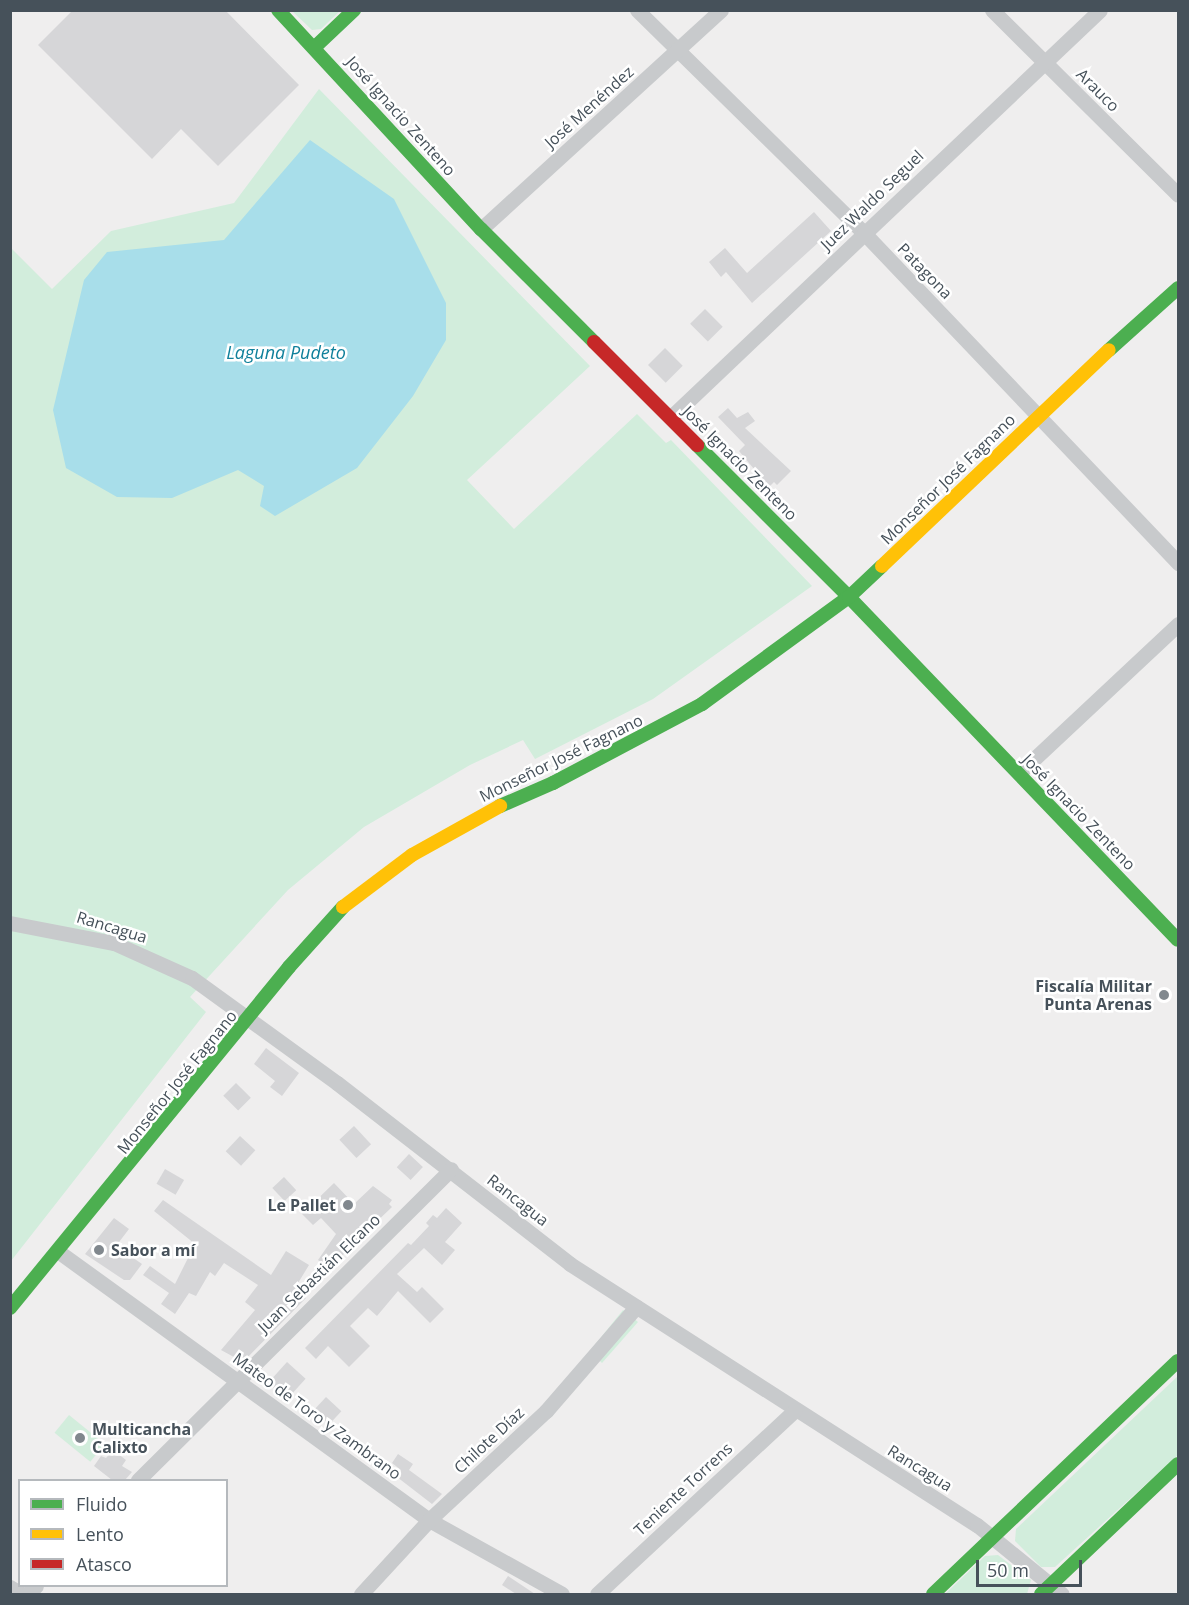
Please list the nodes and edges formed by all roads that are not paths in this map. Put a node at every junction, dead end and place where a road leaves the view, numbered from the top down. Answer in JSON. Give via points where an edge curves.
{"nodes":[{"id":1,"x":278,"y":10,"type":"edge"},
{"id":2,"x":354,"y":10,"type":"edge"},
{"id":3,"x":637,"y":10,"type":"edge"},
{"id":4,"x":721,"y":10,"type":"edge"},
{"id":5,"x":992,"y":10,"type":"edge"},
{"id":6,"x":1100,"y":10,"type":"edge"},
{"id":7,"x":315,"y":47,"type":"junction"},
{"id":8,"x":678,"y":50,"type":"junction"},
{"id":9,"x":1044,"y":62,"type":"junction"},
{"id":10,"x":1179,"y":195,"type":"edge"},
{"id":11,"x":482,"y":229,"type":"junction"},
{"id":12,"x":864,"y":233,"type":"junction"},
{"id":13,"x":1179,"y":288,"type":"edge"},
{"id":14,"x":1038,"y":415,"type":"junction"},
{"id":15,"x":671,"y":417,"type":"junction"},
{"id":16,"x":1179,"y":563,"type":"edge"},
{"id":17,"x":849,"y":597,"type":"junction"},
{"id":18,"x":1179,"y":624,"type":"edge"},
{"id":19,"x":1018,"y":773,"type":"junction"},
{"id":20,"x":10,"y":922,"type":"edge"},
{"id":21,"x":1179,"y":940,"type":"edge"},
{"id":22,"x":250,"y":1018,"type":"junction"},
{"id":23,"x":451,"y":1169,"type":"junction"},
{"id":24,"x":59,"y":1252,"type":"junction"},
{"id":25,"x":636,"y":1307,"type":"junction"},
{"id":26,"x":10,"y":1308,"type":"edge"},
{"id":27,"x":1179,"y":1361,"type":"edge"},
{"id":28,"x":236,"y":1380,"type":"junction"},
{"id":29,"x":795,"y":1410,"type":"junction"},
{"id":30,"x":1179,"y":1464,"type":"edge"},
{"id":31,"x":139,"y":1479,"type":"edge"},
{"id":32,"x":429,"y":1520,"type":"junction"},
{"id":33,"x":993,"y":1537,"type":"junction"},
{"id":34,"x":10,"y":1587,"type":"edge"},
{"id":35,"x":1051,"y":1592,"type":"edge"},
{"id":36,"x":21,"y":1594,"type":"edge"},
{"id":37,"x":361,"y":1594,"type":"edge"},
{"id":38,"x":562,"y":1594,"type":"edge"},
{"id":39,"x":597,"y":1594,"type":"edge"},
{"id":40,"x":933,"y":1594,"type":"edge"}],
"edges":[{"from":1,"to":7,"type":"street","name":"José Ignacio Zenteno"},
{"from":2,"to":7,"type":"street"},
{"from":3,"to":8,"type":"street","name":"Patagona"},
{"from":4,"to":8,"type":"street","name":"José Menéndez"},
{"from":5,"to":9,"type":"street","name":"Arauco"},
{"from":6,"to":9,"type":"street","name":"Juez Waldo Seguel"},
{"from":7,"to":11,"type":"street","name":"José Ignacio Zenteno"},
{"from":8,"to":11,"type":"street","name":"José Menéndez"},
{"from":8,"to":12,"type":"street","name":"Patagona"},
{"from":9,"to":10,"type":"street","name":"Arauco"},
{"from":9,"to":12,"type":"street","name":"Juez Waldo Seguel"},
{"from":11,"to":15,"type":"street","name":"José Ignacio Zenteno"},
{"from":12,"to":14,"type":"street","name":"Patagona"},
{"from":12,"to":15,"type":"street","name":"Juez Waldo Seguel"},
{"from":13,"to":14,"type":"street","name":"Monseñor José Fagnano"},
{"from":14,"to":16,"type":"street","name":"Patagona"},
{"from":14,"to":17,"type":"street","name":"Monseñor José Fagnano"},
{"from":15,"to":17,"type":"street","name":"José Ignacio Zenteno"},
{"from":17,"to":19,"type":"street","name":"José Ignacio Zenteno"},
{"from":17,"to":22,"type":"street","name":"Monseñor José Fagnano","via":[[702,705],[553,783],[475,817],[412,855],[345,905],[289,966]]},
{"from":18,"to":19,"type":"street"},
{"from":19,"to":21,"type":"street","name":"José Ignacio Zenteno"},
{"from":20,"to":22,"type":"street","name":"Rancagua","via":[[114,943],[157,960]]},
{"from":22,"to":23,"type":"street","name":"Rancagua"},
{"from":22,"to":24,"type":"street","name":"Monseñor José Fagnano"},
{"from":23,"to":25,"type":"street","name":"Rancagua","via":[[570,1264]]},
{"from":23,"to":28,"type":"street","name":"Juan Sebastián Elcano"},
{"from":24,"to":26,"type":"street","name":"Monseñor José Fagnano"},
{"from":24,"to":28,"type":"street","name":"Mateo de Toro y Zambrano"},
{"from":25,"to":29,"type":"street","name":"Rancagua"},
{"from":25,"to":32,"type":"street","name":"Chilote Díaz","via":[[592,1361],[507,1449]]},
{"from":27,"to":33,"type":"street"},
{"from":28,"to":31,"type":"street","name":"Juan Sebastián Elcano"},
{"from":28,"to":32,"type":"street","name":"Mateo de Toro y Zambrano"},
{"from":29,"to":33,"type":"street","name":"Rancagua"},
{"from":29,"to":39,"type":"street","name":"Teniente Torrens"},
{"from":30,"to":35,"type":"street"},
{"from":32,"to":37,"type":"street","name":"Chilote Díaz"},
{"from":32,"to":38,"type":"street","name":"Mateo de Toro y Zambrano"},
{"from":33,"to":35,"type":"street","name":"Rancagua"},
{"from":33,"to":40,"type":"street"},
{"from":34,"to":36,"type":"street"}]}
